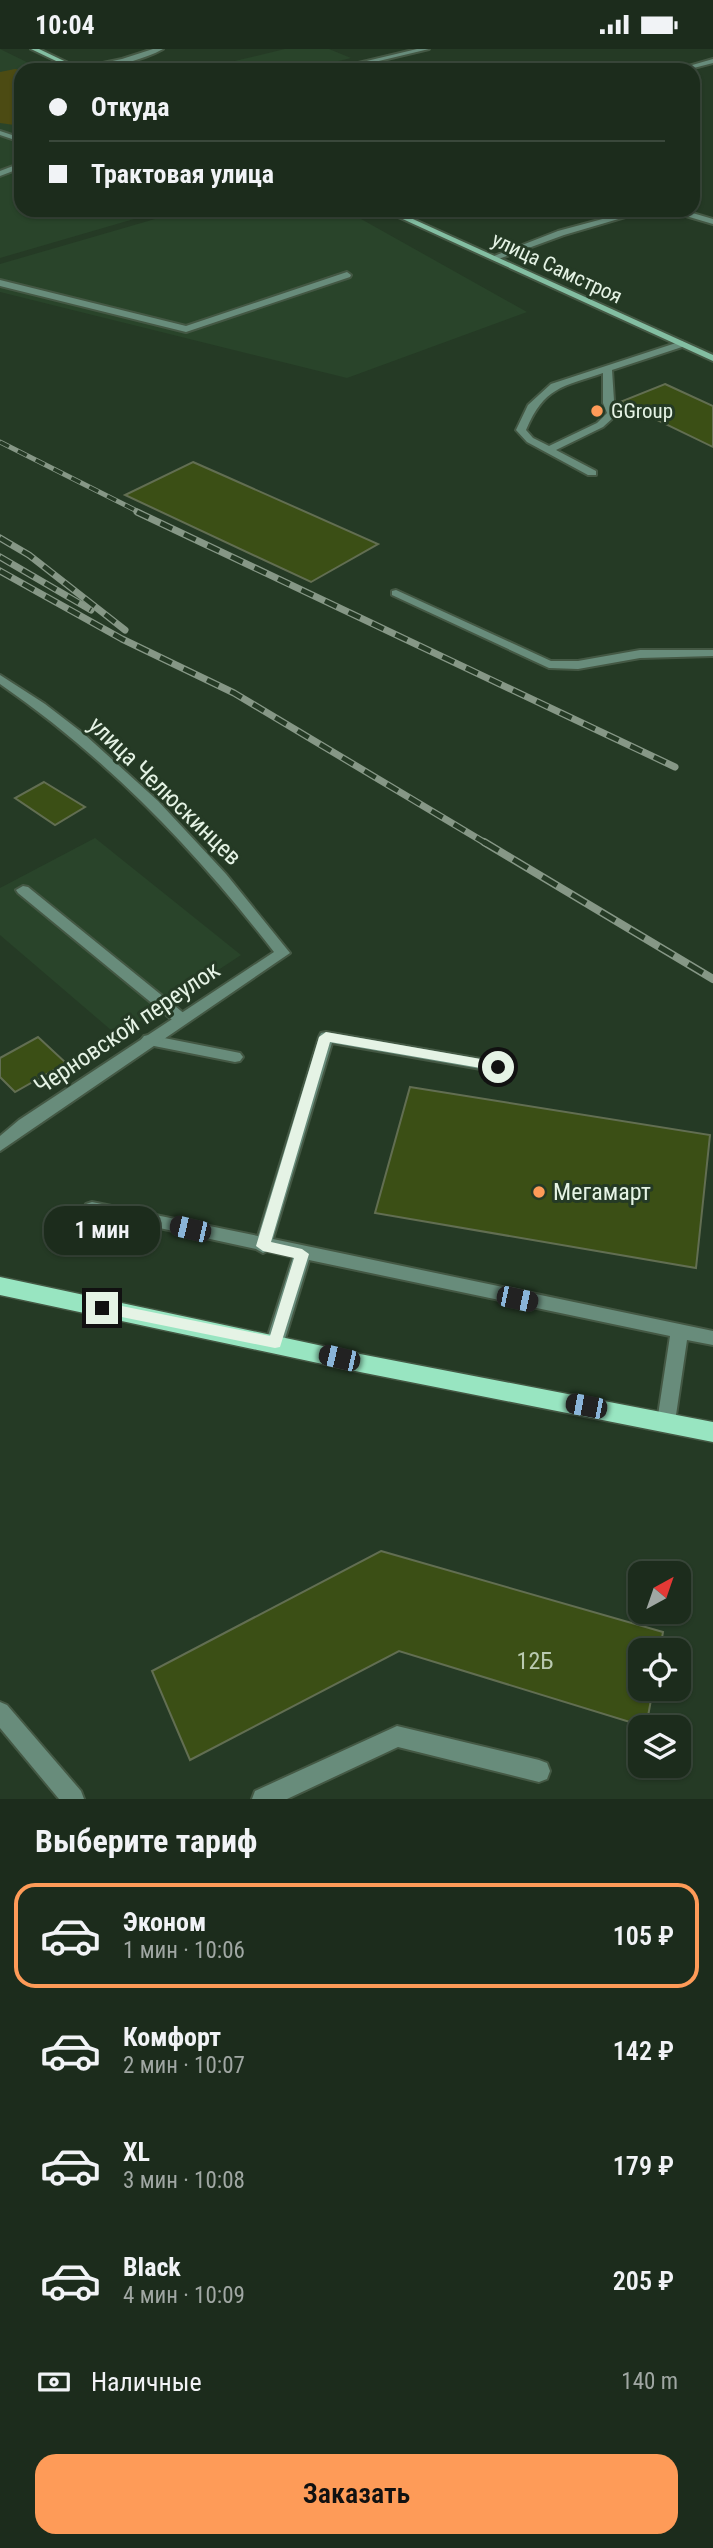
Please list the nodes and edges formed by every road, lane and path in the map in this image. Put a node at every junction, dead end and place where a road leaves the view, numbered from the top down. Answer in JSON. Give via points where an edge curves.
{"nodes":[{"id":1,"x":34,"y":49,"type":"edge"},
{"id":2,"x":160,"y":49,"type":"edge"},
{"id":3,"x":426,"y":49,"type":"edge"},
{"id":4,"x":65,"y":63,"type":"edge"},
{"id":5,"x":112,"y":63,"type":"edge"},
{"id":6,"x":363,"y":63,"type":"edge"},
{"id":7,"x":402,"y":217,"type":"edge"},
{"id":8,"x":619,"y":217,"type":"edge"},
{"id":9,"x":493,"y":258,"type":"junction"},
{"id":10,"x":347,"y":275,"type":"dead end"},
{"id":11,"x":0,"y":283,"type":"edge"},
{"id":12,"x":682,"y":344,"type":"junction"},
{"id":13,"x":713,"y":359,"type":"edge"},
{"id":14,"x":607,"y":368,"type":"junction"},
{"id":15,"x":548,"y":450,"type":"junction"},
{"id":16,"x":592,"y":473,"type":"dead end"},
{"id":17,"x":396,"y":593,"type":"dead end"},
{"id":18,"x":713,"y":653,"type":"edge"},
{"id":19,"x":0,"y":679,"type":"edge"},
{"id":20,"x":23,"y":890,"type":"dead end"},
{"id":21,"x":283,"y":953,"type":"joint"},
{"id":22,"x":181,"y":1019,"type":"junction"},
{"id":23,"x":149,"y":1040,"type":"junction"},
{"id":24,"x":235,"y":1057,"type":"dead end"},
{"id":25,"x":498,"y":1067,"type":"dead end"},
{"id":26,"x":0,"y":1145,"type":"edge"},
{"id":27,"x":92,"y":1207,"type":"dead end"},
{"id":28,"x":263,"y":1246,"type":"junction"},
{"id":29,"x":302,"y":1254,"type":"junction"},
{"id":30,"x":0,"y":1286,"type":"edge"},
{"id":31,"x":679,"y":1332,"type":"junction"},
{"id":32,"x":713,"y":1338,"type":"edge"},
{"id":33,"x":275,"y":1342,"type":"junction"},
{"id":34,"x":666,"y":1422,"type":"junction"},
{"id":35,"x":713,"y":1432,"type":"edge"},
{"id":36,"x":0,"y":1713,"type":"edge"},
{"id":37,"x":540,"y":1771,"type":"dead end"},
{"id":38,"x":73,"y":1799,"type":"edge"},
{"id":39,"x":263,"y":1799,"type":"edge"}],
"edges":[{"from":1,"to":4,"type":"street"},
{"from":2,"to":5,"type":"street"},
{"from":3,"to":6,"type":"street"},
{"from":7,"to":9,"type":"street","name":"улица Самстроя"},
{"from":8,"to":9,"type":"street"},
{"from":9,"to":12,"type":"street","name":"улица Самстроя"},
{"from":10,"to":11,"type":"street","via":[[186,329]]},
{"from":12,"to":13,"type":"street","name":"улица Самстроя"},
{"from":12,"to":14,"type":"street"},
{"from":14,"to":15,"type":"street","via":[[612,414],[600,425]]},
{"from":14,"to":15,"type":"street","via":[[554,386],[531,407],[521,430]]},
{"from":15,"to":16,"type":"street"},
{"from":17,"to":18,"type":"street","via":[[549,664],[578,665],[640,654]]},
{"from":19,"to":21,"type":"street","name":"улица Челюскинцев","via":[[74,733],[178,830]]},
{"from":20,"to":22,"type":"street"},
{"from":21,"to":22,"type":"street","name":"Черновской переулок"},
{"from":22,"to":23,"type":"street","name":"Черновской переулок"},
{"from":23,"to":24,"type":"street"},
{"from":23,"to":26,"type":"street","name":"Черновской переулок","via":[[25,1123]]},
{"from":25,"to":28,"type":"street","via":[[326,1037]]},
{"from":27,"to":28,"type":"street"},
{"from":28,"to":29,"type":"street"},
{"from":29,"to":31,"type":"street"},
{"from":29,"to":33,"type":"street"},
{"from":30,"to":33,"type":"main road"},
{"from":31,"to":32,"type":"street"},
{"from":31,"to":34,"type":"street"},
{"from":33,"to":34,"type":"main road","via":[[360,1363]]},
{"from":34,"to":35,"type":"main road"},
{"from":36,"to":38,"type":"street"},
{"from":37,"to":39,"type":"street","via":[[397,1736]]}]}
